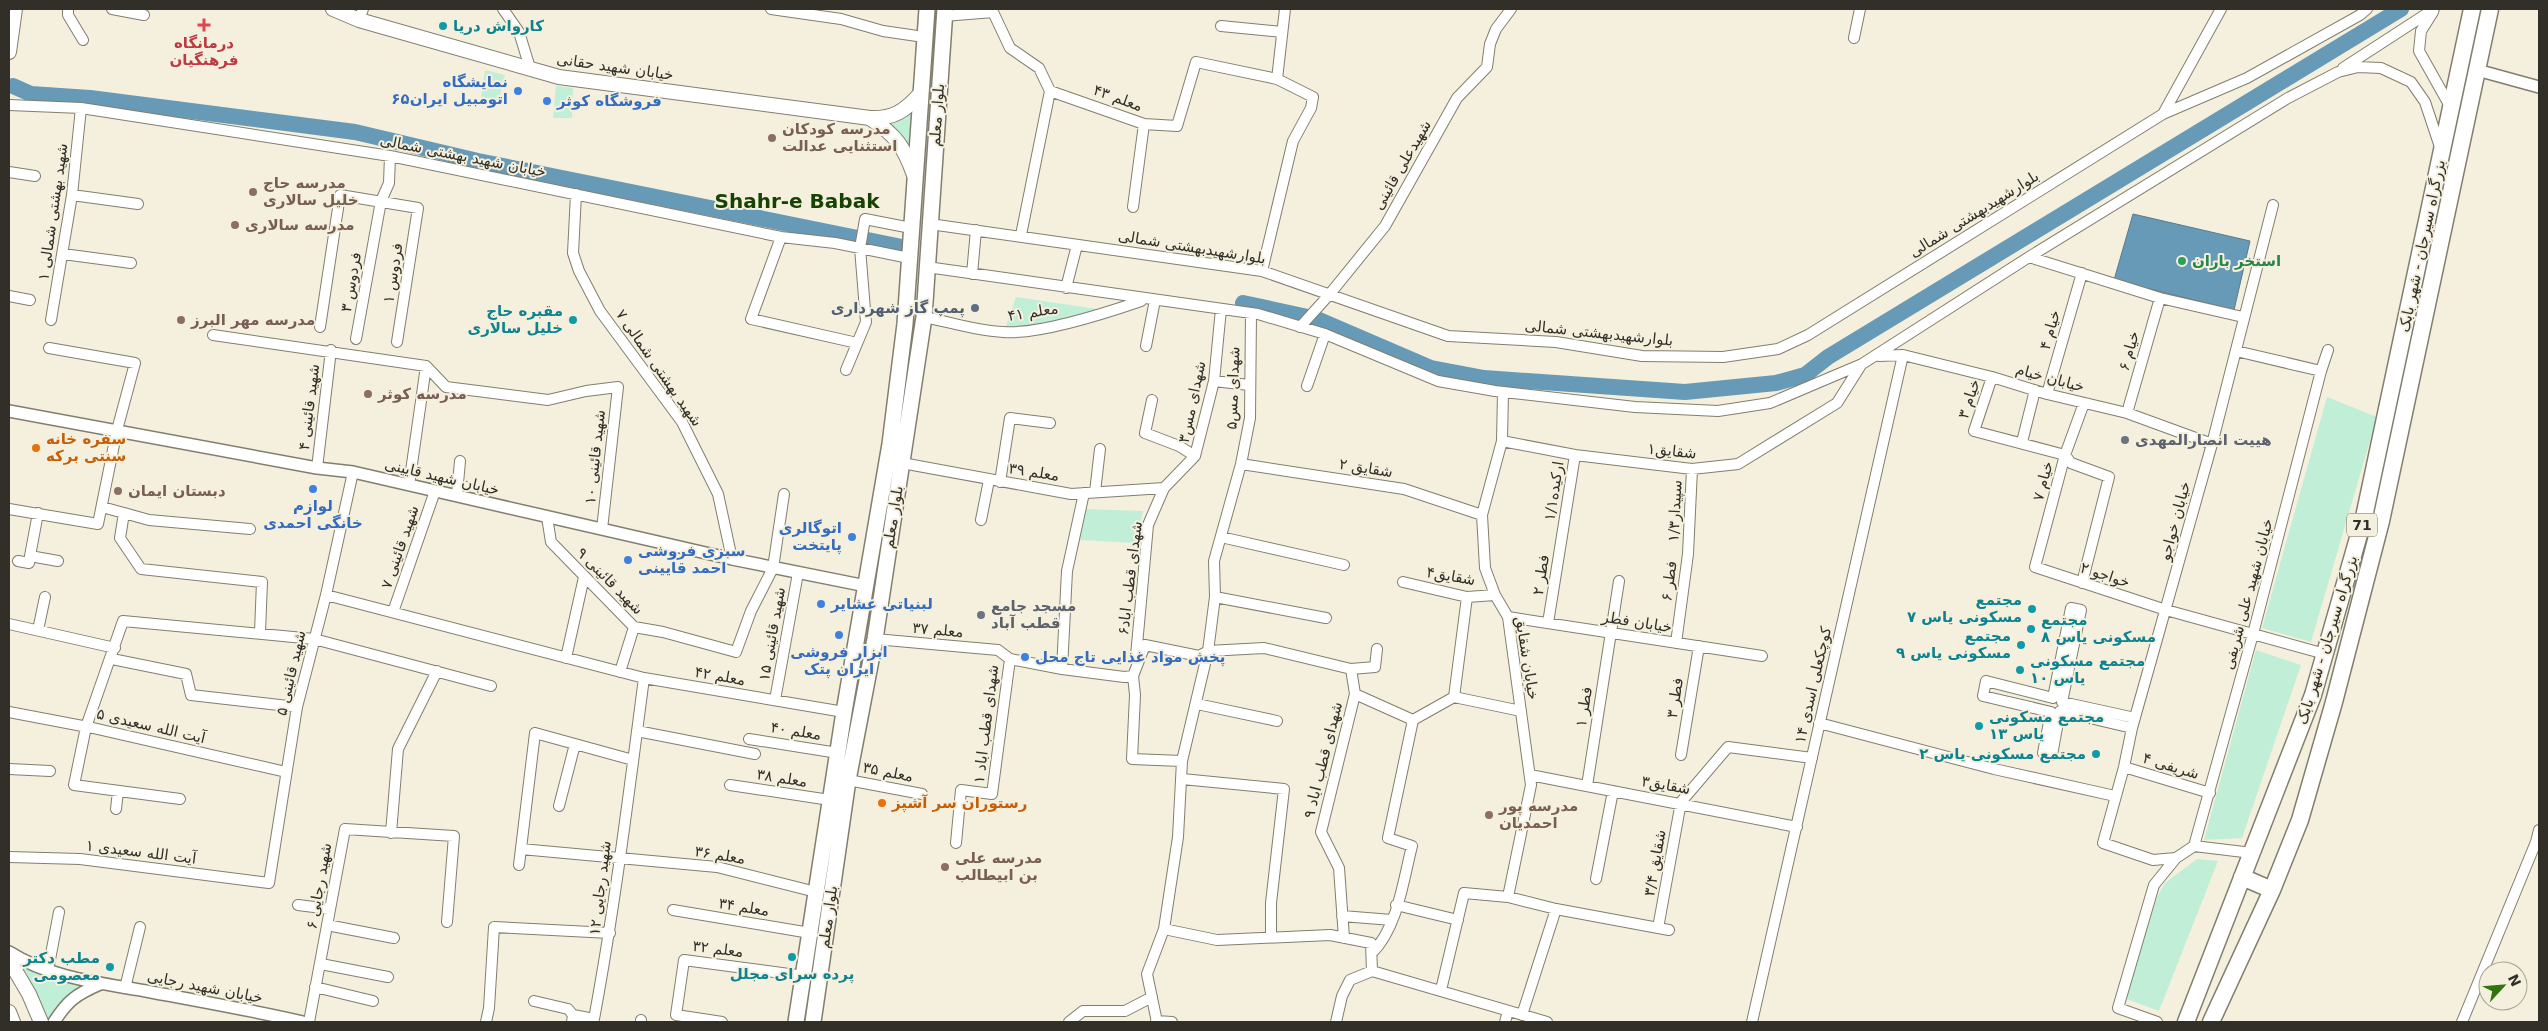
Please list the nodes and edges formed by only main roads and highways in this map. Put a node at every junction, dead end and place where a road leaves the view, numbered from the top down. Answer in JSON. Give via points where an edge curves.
{"nodes":[{"id":1,"x":15,"y":9,"type":"edge"},
{"id":2,"x":332,"y":9,"type":"edge"},
{"id":3,"x":926,"y":9,"type":"edge"},
{"id":4,"x":2472,"y":9,"type":"edge"},
{"id":5,"x":2490,"y":9,"type":"edge"},
{"id":6,"x":944,"y":13,"type":"edge"},
{"id":7,"x":361,"y":14,"type":"edge"},
{"id":8,"x":9,"y":52,"type":"edge"},
{"id":9,"x":920,"y":94,"type":"junction"},
{"id":10,"x":870,"y":118,"type":"junction"},
{"id":11,"x":914,"y":175,"type":"junction"},
{"id":12,"x":897,"y":445,"type":"junction"},
{"id":13,"x":850,"y":684,"type":"junction"},
{"id":14,"x":866,"y":685,"type":"junction"},
{"id":15,"x":2242,"y":877,"type":"junction"},
{"id":16,"x":2272,"y":890,"type":"junction"},
{"id":17,"x":9,"y":960,"type":"edge"},
{"id":18,"x":9,"y":1012,"type":"edge"},
{"id":19,"x":13,"y":1022,"type":"edge"},
{"id":20,"x":41,"y":1022,"type":"edge"},
{"id":21,"x":796,"y":1022,"type":"edge"},
{"id":22,"x":813,"y":1022,"type":"edge"},
{"id":23,"x":2186,"y":1022,"type":"edge"},
{"id":24,"x":2211,"y":1022,"type":"edge"}],
"edges":[{"from":1,"to":8,"type":"main road"},
{"from":2,"to":7,"type":"main road","name":"خیابان شهید حقانی"},
{"from":3,"to":9,"type":"main road","name":"بلوار معلم"},
{"from":4,"to":15,"type":"highway","name":"بزرگراه سیرجان - شهر بابک","number":"71","via":[[2364,517],[2313,695]]},
{"from":5,"to":16,"type":"highway","name":"بزرگراه سیرجان - شهر بابک","number":"71","via":[[2381,521],[2300,820]]},
{"from":6,"to":12,"type":"main road","name":"بلوار معلم","via":[[924,317]]},
{"from":7,"to":10,"type":"main road","name":"خیابان شهید حقانی","via":[[559,76]]},
{"from":9,"to":10,"type":"main road","via":[[897,115]]},
{"from":9,"to":11,"type":"main road","name":"بلوار معلم"},
{"from":10,"to":11,"type":"main road","via":[[890,131],[905,150]]},
{"from":11,"to":12,"type":"main road","name":"بلوار معلم"},
{"from":12,"to":13,"type":"main road","name":"بلوار معلم","via":[[866,586]]},
{"from":12,"to":14,"type":"main road","name":"بلوار معلم","via":[[902,463]]},
{"from":13,"to":14,"type":"main road"},
{"from":13,"to":21,"type":"main road","name":"بلوار معلم"},
{"from":14,"to":22,"type":"main road","name":"بلوار معلم","via":[[848,780]]},
{"from":15,"to":16,"type":"highway"},
{"from":15,"to":23,"type":"highway","name":"بزرگراه سیرجان - شهر بابک","number":"71"},
{"from":16,"to":24,"type":"highway","name":"بزرگراه سیرجان - شهر بابک","number":"71"},
{"from":17,"to":20,"type":"main road"},
{"from":18,"to":19,"type":"main road"}]}
